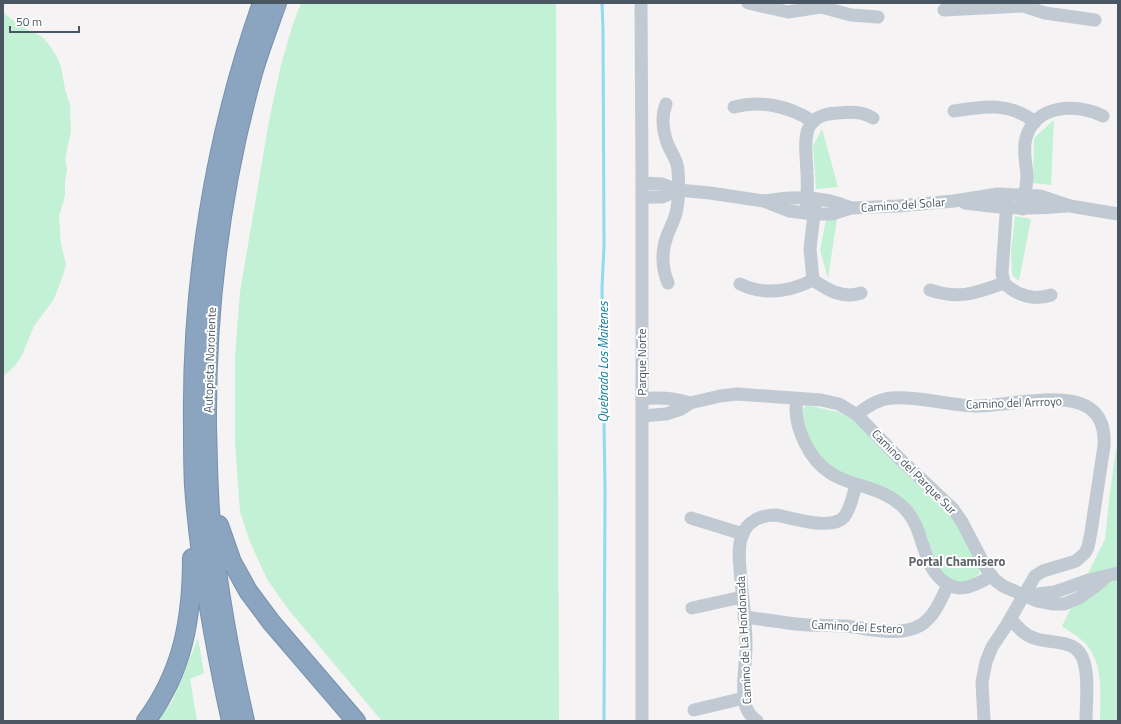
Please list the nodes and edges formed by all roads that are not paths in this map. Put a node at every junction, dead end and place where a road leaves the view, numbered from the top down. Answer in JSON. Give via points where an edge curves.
{"nodes":[{"id":1,"x":262,"y":3,"type":"edge"},
{"id":2,"x":276,"y":3,"type":"edge"},
{"id":3,"x":641,"y":3,"type":"edge"},
{"id":4,"x":748,"y":3,"type":"edge"},
{"id":5,"x":1023,"y":4,"type":"edge"},
{"id":6,"x":821,"y":5,"type":"edge"},
{"id":7,"x":944,"y":10,"type":"dead end"},
{"id":8,"x":878,"y":17,"type":"dead end"},
{"id":9,"x":1095,"y":20,"type":"dead end"},
{"id":10,"x":666,"y":104,"type":"dead end"},
{"id":11,"x":734,"y":107,"type":"dead end"},
{"id":12,"x":954,"y":111,"type":"dead end"},
{"id":13,"x":1104,"y":116,"type":"dead end"},
{"id":14,"x":873,"y":118,"type":"dead end"},
{"id":15,"x":812,"y":121,"type":"junction"},
{"id":16,"x":1035,"y":122,"type":"junction"},
{"id":17,"x":642,"y":183,"type":"junction"},
{"id":18,"x":678,"y":190,"type":"junction"},
{"id":19,"x":1008,"y":194,"type":"junction"},
{"id":20,"x":1025,"y":194,"type":"junction"},
{"id":21,"x":642,"y":198,"type":"junction"},
{"id":22,"x":811,"y":199,"type":"junction"},
{"id":23,"x":764,"y":201,"type":"junction"},
{"id":24,"x":954,"y":201,"type":"junction"},
{"id":25,"x":1070,"y":206,"type":"junction"},
{"id":26,"x":851,"y":208,"type":"junction"},
{"id":27,"x":1006,"y":208,"type":"junction"},
{"id":28,"x":1023,"y":209,"type":"junction"},
{"id":29,"x":810,"y":213,"type":"junction"},
{"id":30,"x":1118,"y":214,"type":"edge"},
{"id":31,"x":813,"y":280,"type":"junction"},
{"id":32,"x":668,"y":283,"type":"dead end"},
{"id":33,"x":1004,"y":283,"type":"junction"},
{"id":34,"x":740,"y":284,"type":"dead end"},
{"id":35,"x":930,"y":290,"type":"dead end"},
{"id":36,"x":860,"y":292,"type":"dead end"},
{"id":37,"x":1051,"y":295,"type":"dead end"},
{"id":38,"x":642,"y":399,"type":"junction"},
{"id":39,"x":797,"y":399,"type":"junction"},
{"id":40,"x":690,"y":403,"type":"junction"},
{"id":41,"x":857,"y":415,"type":"junction"},
{"id":42,"x":642,"y":416,"type":"junction"},
{"id":43,"x":208,"y":471,"type":"junction"},
{"id":44,"x":856,"y":485,"type":"junction"},
{"id":45,"x":194,"y":486,"type":"junction"},
{"id":46,"x":691,"y":518,"type":"dead end"},
{"id":47,"x":743,"y":534,"type":"junction"},
{"id":48,"x":1112,"y":575,"type":"edge"},
{"id":49,"x":992,"y":576,"type":"junction"},
{"id":50,"x":948,"y":585,"type":"junction"},
{"id":51,"x":1024,"y":595,"type":"junction"},
{"id":52,"x":742,"y":596,"type":"junction"},
{"id":53,"x":692,"y":608,"type":"dead end"},
{"id":54,"x":744,"y":617,"type":"junction"},
{"id":55,"x":1011,"y":619,"type":"junction"},
{"id":56,"x":744,"y":698,"type":"junction"},
{"id":57,"x":694,"y":710,"type":"dead end"},
{"id":58,"x":146,"y":721,"type":"edge"},
{"id":59,"x":231,"y":721,"type":"edge"},
{"id":60,"x":245,"y":721,"type":"edge"},
{"id":61,"x":356,"y":721,"type":"edge"},
{"id":62,"x":642,"y":721,"type":"edge"},
{"id":63,"x":757,"y":721,"type":"edge"},
{"id":64,"x":984,"y":721,"type":"edge"},
{"id":65,"x":1086,"y":721,"type":"edge"}],
"edges":[{"from":1,"to":45,"type":"highway","name":"Autopista Nororiente","via":[[222,143],[206,240],[194,366]]},
{"from":2,"to":43,"type":"highway","name":"Autopista Nororiente","via":[[242,120],[218,248],[209,348]]},
{"from":3,"to":17,"type":"street","name":"Parque Norte"},
{"from":4,"to":6,"type":"street","via":[[788,12]]},
{"from":5,"to":7,"type":"street"},
{"from":5,"to":9,"type":"street","via":[[1045,13]]},
{"from":6,"to":8,"type":"street","via":[[851,15]]},
{"from":10,"to":18,"type":"street","via":[[663,126],[678,167]]},
{"from":11,"to":15,"type":"street","via":[[748,104],[776,106],[797,112]]},
{"from":12,"to":16,"type":"street","via":[[984,107],[1009,108]]},
{"from":13,"to":16,"type":"street","via":[[1088,110],[1062,108],[1048,113]]},
{"from":14,"to":15,"type":"street","via":[[858,112],[829,113]]},
{"from":15,"to":22,"type":"street","via":[[805,148]]},
{"from":16,"to":20,"type":"street","via":[[1025,144]]},
{"from":17,"to":18,"type":"street","name":"Camino del Solar","via":[[662,184]]},
{"from":17,"to":21,"type":"street","name":"Parque Norte"},
{"from":18,"to":21,"type":"street","name":"Camino del Solar","via":[[662,197]]},
{"from":18,"to":23,"type":"street","name":"Camino del Solar"},
{"from":18,"to":32,"type":"street","via":[[675,217],[663,252],[663,268]]},
{"from":19,"to":20,"type":"street","name":"Camino del Solar"},
{"from":19,"to":24,"type":"street","name":"Camino del Solar","via":[[992,194]]},
{"from":19,"to":27,"type":"street"},
{"from":20,"to":25,"type":"street","name":"Camino del Solar","via":[[1047,197]]},
{"from":20,"to":28,"type":"street"},
{"from":21,"to":38,"type":"street","name":"Parque Norte"},
{"from":22,"to":23,"type":"street","name":"Camino del Solar","via":[[787,198]]},
{"from":22,"to":26,"type":"street","name":"Camino del Solar"},
{"from":22,"to":29,"type":"street"},
{"from":23,"to":29,"type":"street","name":"Camino del Solar","via":[[789,211]]},
{"from":24,"to":26,"type":"street","name":"Camino del Solar"},
{"from":24,"to":27,"type":"street","name":"Camino del Solar"},
{"from":25,"to":28,"type":"street","name":"Camino del Solar"},
{"from":25,"to":30,"type":"street","name":"Camino del Solar"},
{"from":26,"to":29,"type":"street","name":"Camino del Solar","via":[[832,214]]},
{"from":27,"to":28,"type":"street","name":"Camino del Solar"},
{"from":27,"to":33,"type":"street","via":[[1002,273]]},
{"from":29,"to":31,"type":"street"},
{"from":31,"to":34,"type":"street","via":[[797,287],[773,292]]},
{"from":31,"to":36,"type":"street","via":[[838,294],[852,295]]},
{"from":33,"to":35,"type":"street","via":[[965,295],[946,295]]},
{"from":33,"to":37,"type":"street","via":[[1016,293],[1030,297]]},
{"from":38,"to":40,"type":"street","via":[[666,398]]},
{"from":38,"to":42,"type":"street","name":"Parque Norte"},
{"from":39,"to":40,"type":"street","name":"Camino del Parque Sur","via":[[737,394]]},
{"from":39,"to":41,"type":"street","name":"Camino del Parque Sur","via":[[833,402]]},
{"from":39,"to":44,"type":"street","via":[[797,423],[811,454],[828,472]]},
{"from":40,"to":42,"type":"street","via":[[673,412]]},
{"from":41,"to":49,"type":"street","name":"Camino del Parque Sur","via":[[953,509]]},
{"from":41,"to":51,"type":"street","name":"Camino del Arrroyo","via":[[878,401],[900,398],[976,406],[1055,400],[1078,403],[1095,413],[1102,423],[1104,440],[1088,547],[1076,561],[1038,574]]},
{"from":42,"to":62,"type":"street","name":"Parque Norte"},
{"from":43,"to":60,"type":"highway","name":"Autopista Nororiente","via":[[217,572],[229,647]]},
{"from":43,"to":61,"type":"highway","via":[[222,534],[240,578],[271,622]]},
{"from":44,"to":47,"type":"street","name":"Camino de La Hondonada","via":[[847,512],[837,522],[818,523],[769,515],[752,521]]},
{"from":44,"to":50,"type":"street","via":[[883,493],[906,510],[918,529],[929,563]]},
{"from":45,"to":58,"type":"highway","via":[[192,590],[188,626],[171,678]]},
{"from":45,"to":59,"type":"highway","name":"Autopista Nororiente","via":[[203,574]]},
{"from":46,"to":47,"type":"street"},
{"from":47,"to":52,"type":"street","name":"Camino de La Hondonada","via":[[739,550]]},
{"from":48,"to":51,"type":"street","via":[[1055,592]]},
{"from":49,"to":50,"type":"street","via":[[965,588]]},
{"from":49,"to":51,"type":"street","name":"Camino del Parque Sur","via":[[1007,588]]},
{"from":50,"to":54,"type":"street","name":"Camino del Estero","via":[[930,617],[909,630],[883,631]]},
{"from":51,"to":55,"type":"street","name":"Camino del Arrroyo"},
{"from":52,"to":53,"type":"street"},
{"from":52,"to":54,"type":"street","name":"Camino de La Hondonada"},
{"from":54,"to":56,"type":"street","name":"Camino de La Hondonada"},
{"from":55,"to":64,"type":"street","name":"Camino del Arrroyo","via":[[992,647],[986,662],[982,682]]},
{"from":55,"to":65,"type":"street","via":[[1030,637],[1067,644],[1080,654],[1086,671]]},
{"from":56,"to":57,"type":"street"},
{"from":56,"to":63,"type":"street","name":"Camino de La Hondonada","via":[[751,716]]}]}
